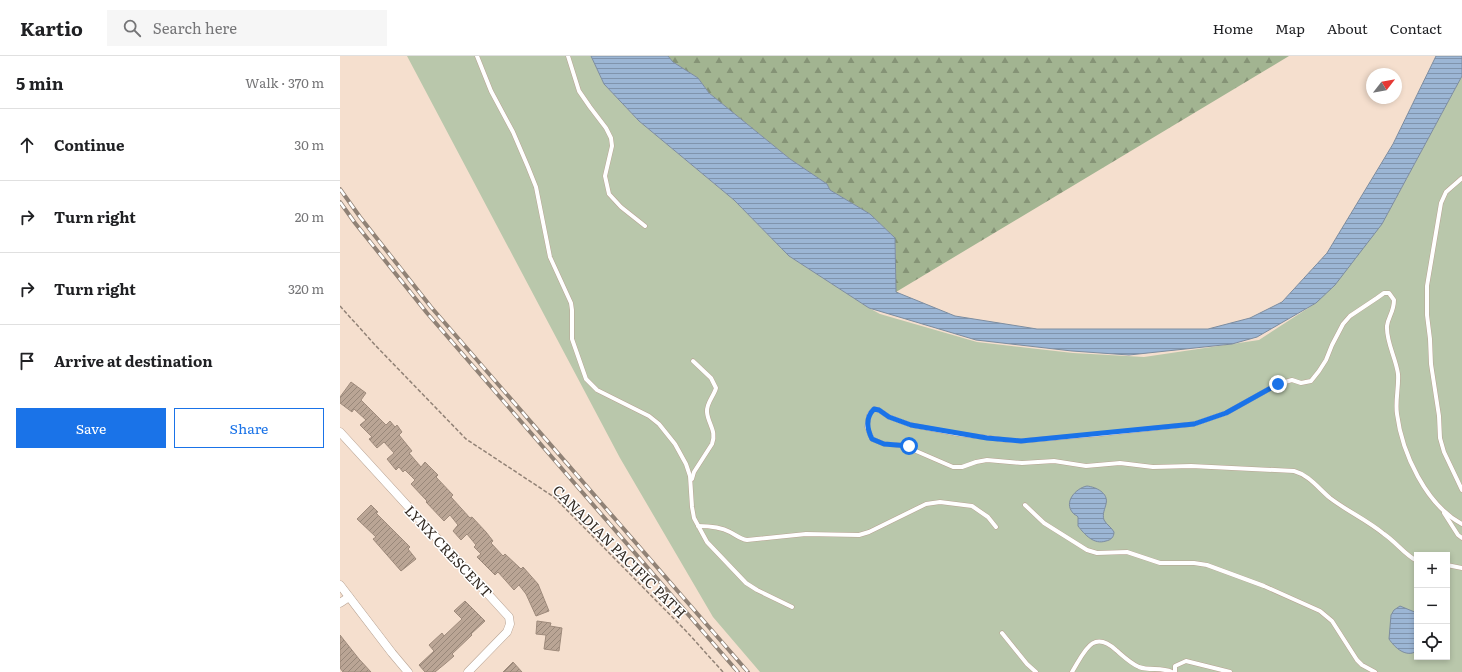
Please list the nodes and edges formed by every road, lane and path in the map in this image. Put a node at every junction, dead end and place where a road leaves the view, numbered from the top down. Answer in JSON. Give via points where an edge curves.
{"nodes":[{"id":1,"x":477,"y":56,"type":"edge"},
{"id":2,"x":568,"y":56,"type":"edge"},
{"id":3,"x":1462,"y":178,"type":"edge"},
{"id":4,"x":645,"y":226,"type":"dead end"},
{"id":5,"x":340,"y":306,"type":"edge"},
{"id":6,"x":693,"y":361,"type":"dead end"},
{"id":7,"x":340,"y":432,"type":"edge"},
{"id":8,"x":691,"y":488,"type":"junction"},
{"id":9,"x":1462,"y":490,"type":"edge"},
{"id":10,"x":1025,"y":505,"type":"dead end"},
{"id":11,"x":1440,"y":507,"type":"junction"},
{"id":12,"x":1462,"y":524,"type":"edge"},
{"id":13,"x":698,"y":526,"type":"junction"},
{"id":14,"x":996,"y":527,"type":"dead end"},
{"id":15,"x":1462,"y":538,"type":"edge"},
{"id":16,"x":1414,"y":559,"type":"edge"},
{"id":17,"x":1450,"y":566,"type":"edge"},
{"id":18,"x":1462,"y":568,"type":"edge"},
{"id":19,"x":340,"y":585,"type":"edge"},
{"id":20,"x":349,"y":597,"type":"junction"},
{"id":21,"x":340,"y":604,"type":"edge"},
{"id":22,"x":792,"y":607,"type":"dead end"},
{"id":23,"x":1002,"y":632,"type":"dead end"},
{"id":24,"x":408,"y":672,"type":"edge"},
{"id":25,"x":468,"y":672,"type":"edge"},
{"id":26,"x":723,"y":672,"type":"edge"},
{"id":27,"x":1036,"y":672,"type":"edge"},
{"id":28,"x":1072,"y":672,"type":"edge"},
{"id":29,"x":1174,"y":672,"type":"edge"},
{"id":30,"x":1230,"y":672,"type":"edge"},
{"id":31,"x":1375,"y":672,"type":"edge"}],
"edges":[{"from":1,"to":8,"type":"lane","via":[[536,187],[550,257],[571,303],[572,339],[586,379],[597,390],[649,416],[659,424],[684,459]]},
{"from":2,"to":4,"type":"lane","via":[[579,91],[611,138],[612,146],[604,176],[610,194],[621,208]]},
{"from":3,"to":9,"type":"lane","via":[[1446,192],[1441,203],[1427,295],[1440,438]]},
{"from":5,"to":26,"type":"path","name":"CANADIAN PACIFIC PATH","via":[[466,439],[554,497]]},
{"from":6,"to":8,"type":"lane","via":[[711,378],[716,388],[707,412],[714,439],[694,472]]},
{"from":7,"to":25,"type":"street","name":"LYNX CRESCENT","via":[[509,617],[507,632]]},
{"from":8,"to":13,"type":"lane","via":[[692,507]]},
{"from":10,"to":31,"type":"lane","via":[[1044,523],[1087,550],[1097,553],[1127,552],[1160,563],[1207,565],[1264,586],[1320,611],[1332,621],[1357,660]]},
{"from":11,"to":12,"type":"lane"},
{"from":11,"to":15,"type":"lane"},
{"from":11,"to":16,"type":"lane","via":[[1421,481],[1402,437],[1397,412],[1398,374],[1387,326],[1393,312],[1394,300],[1389,293],[1384,293],[1350,316],[1343,324],[1326,360],[1311,381],[1301,383],[1292,380],[1278,384],[1226,413],[1194,424],[1021,441],[911,425],[876,409],[872,411],[868,420],[872,439],[884,444],[909,446],[953,466],[962,467],[976,462],[997,460],[1022,463],[1054,461],[1086,466],[1120,463],[1153,467],[1294,470],[1332,499],[1383,532]]},
{"from":13,"to":14,"type":"lane","via":[[720,529],[747,540],[806,534],[859,535],[926,504],[940,502],[972,506],[988,517]]},
{"from":13,"to":22,"type":"lane","via":[[707,542],[746,583]]},
{"from":17,"to":18,"type":"lane"},
{"from":19,"to":20,"type":"street"},
{"from":20,"to":21,"type":"street"},
{"from":20,"to":24,"type":"street"},
{"from":23,"to":27,"type":"lane"},
{"from":28,"to":29,"type":"lane","via":[[1089,646],[1100,640],[1139,667]]},
{"from":29,"to":30,"type":"lane","via":[[1176,666],[1186,661]]}]}
